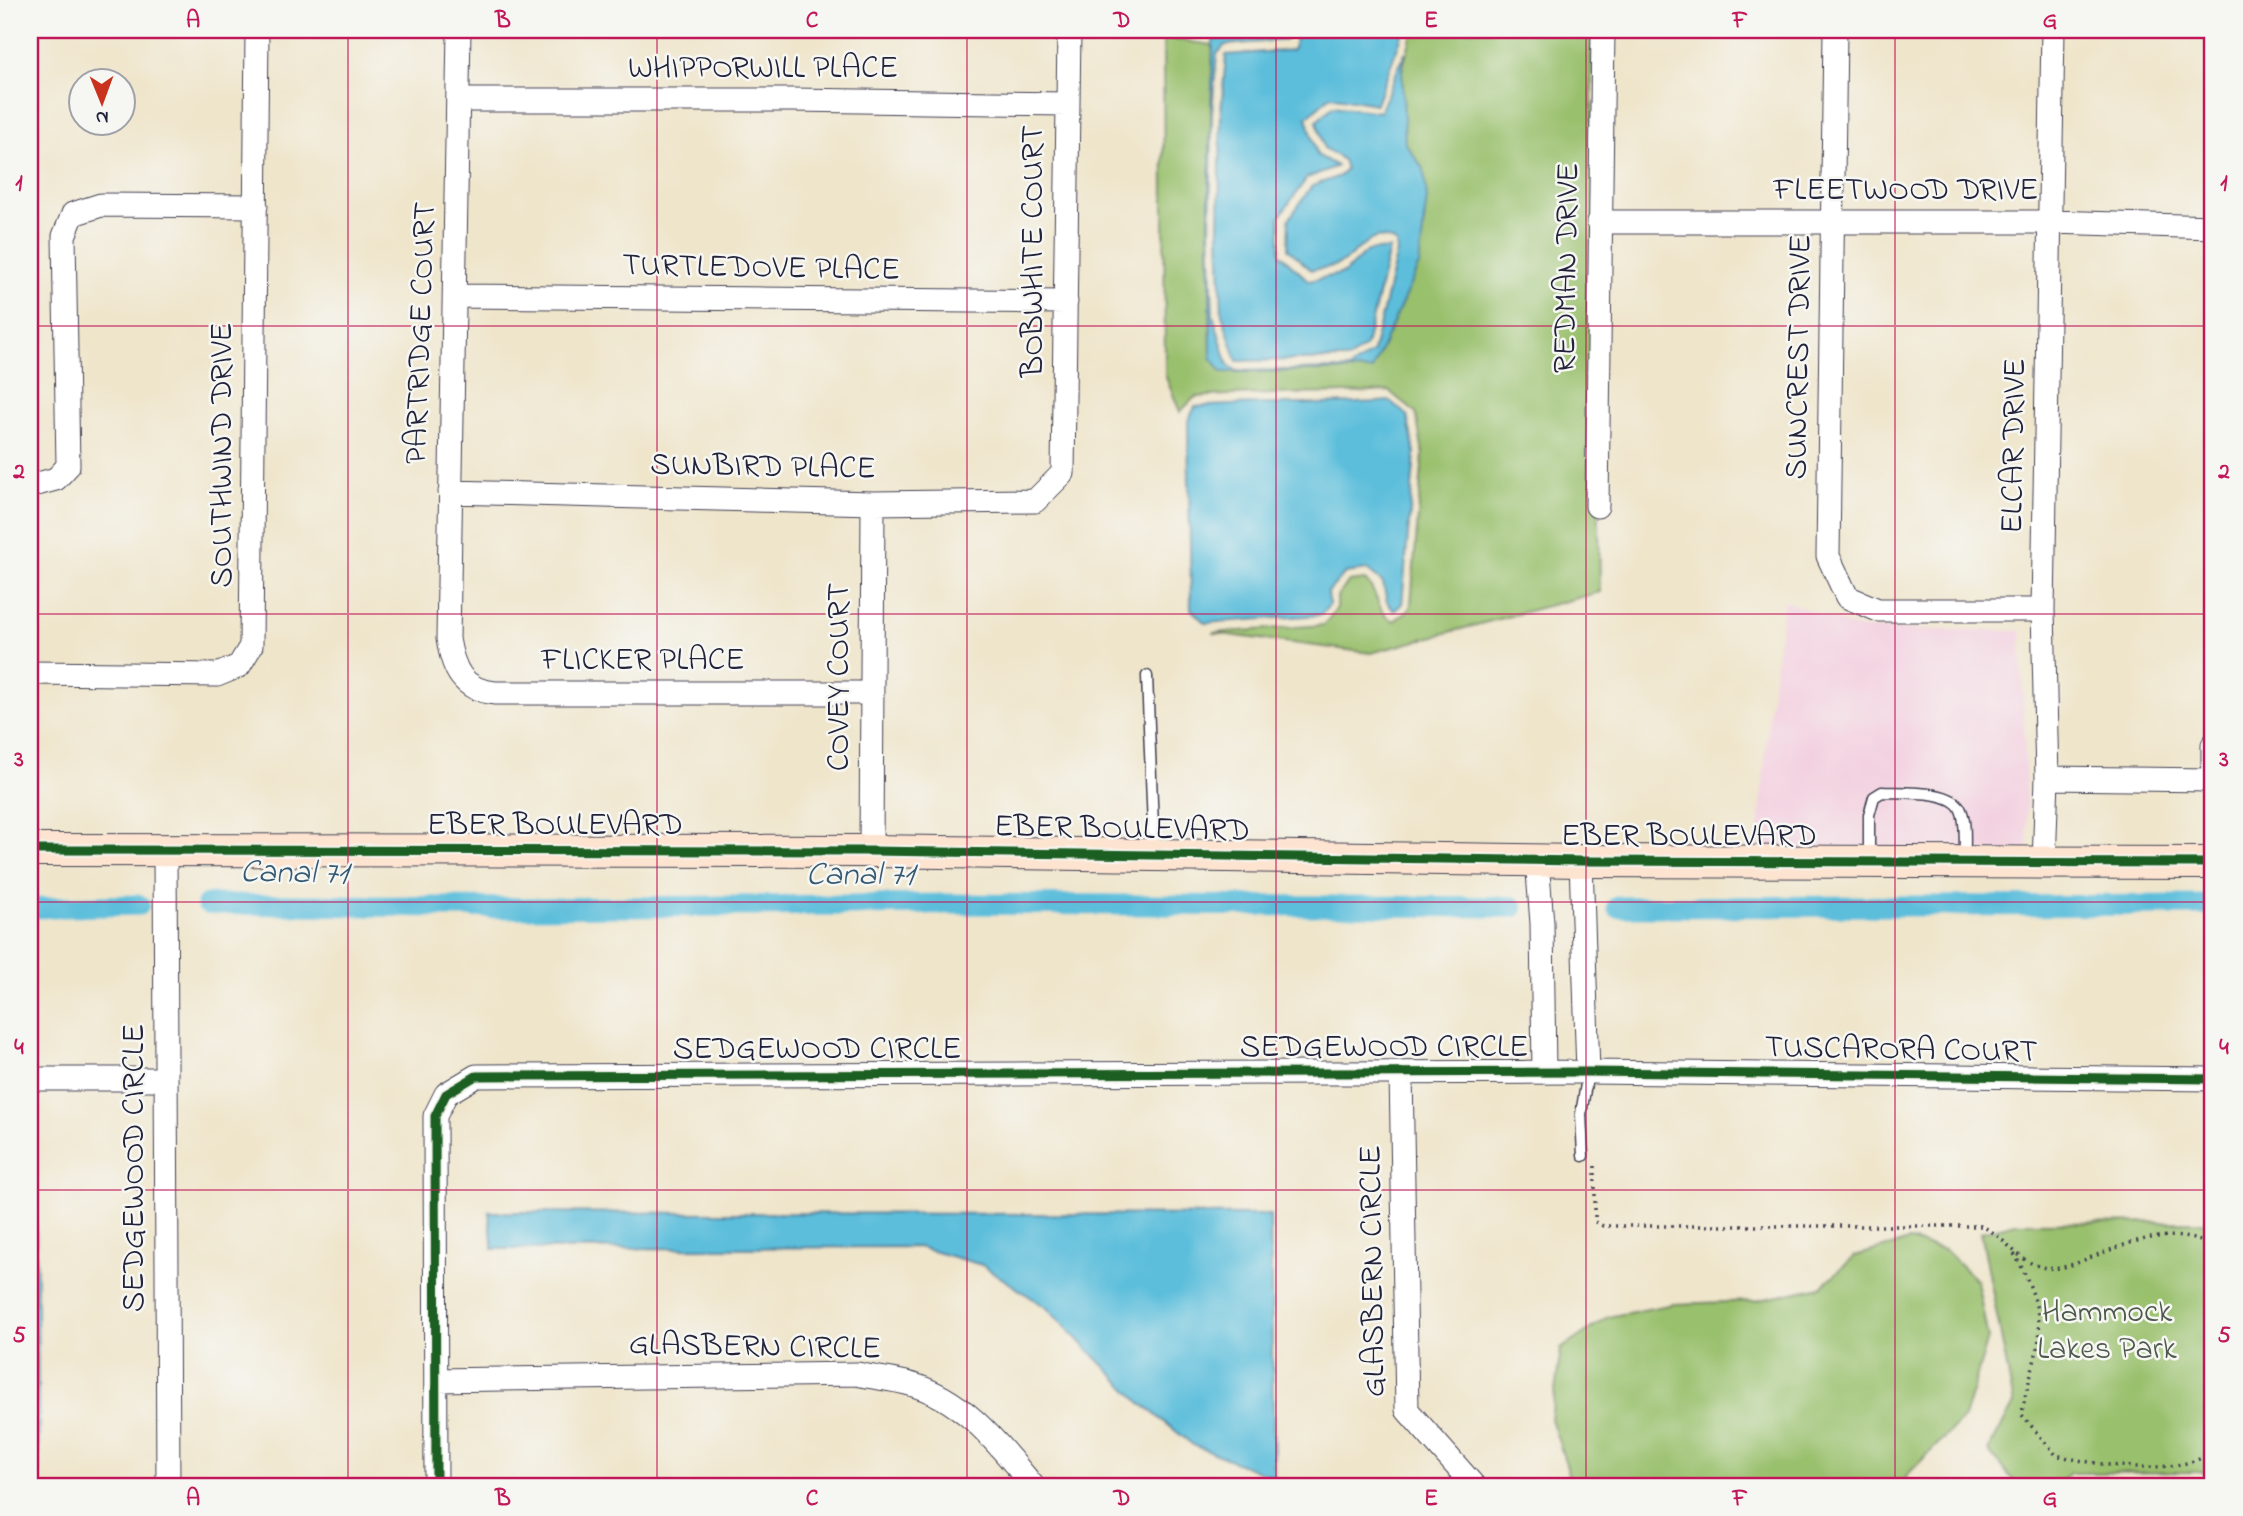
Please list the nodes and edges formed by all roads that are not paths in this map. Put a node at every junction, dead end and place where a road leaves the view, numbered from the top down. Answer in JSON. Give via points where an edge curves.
{"nodes":[{"id":1,"x":257,"y":30,"type":"edge"},
{"id":2,"x":459,"y":30,"type":"edge"},
{"id":3,"x":1069,"y":30,"type":"edge"},
{"id":4,"x":1603,"y":30,"type":"edge"},
{"id":5,"x":1835,"y":30,"type":"edge"},
{"id":6,"x":2053,"y":30,"type":"edge"},
{"id":7,"x":460,"y":100,"type":"junction"},
{"id":8,"x":1067,"y":104,"type":"junction"},
{"id":9,"x":256,"y":206,"type":"junction"},
{"id":10,"x":1599,"y":222,"type":"junction"},
{"id":11,"x":2052,"y":222,"type":"junction"},
{"id":12,"x":1834,"y":224,"type":"junction"},
{"id":13,"x":2213,"y":227,"type":"edge"},
{"id":14,"x":455,"y":296,"type":"junction"},
{"id":15,"x":1066,"y":302,"type":"junction"},
{"id":16,"x":1063,"y":473,"type":"joint"},
{"id":17,"x":30,"y":486,"type":"edge"},
{"id":18,"x":450,"y":492,"type":"junction"},
{"id":19,"x":873,"y":503,"type":"junction"},
{"id":20,"x":1597,"y":506,"type":"dead end"},
{"id":21,"x":2043,"y":610,"type":"junction"},
{"id":22,"x":448,"y":639,"type":"joint"},
{"id":23,"x":30,"y":673,"type":"edge"},
{"id":24,"x":1147,"y":676,"type":"dead end"},
{"id":25,"x":871,"y":693,"type":"junction"},
{"id":26,"x":2213,"y":745,"type":"edge"},
{"id":27,"x":2047,"y":778,"type":"junction"},
{"id":28,"x":2213,"y":780,"type":"edge"},
{"id":29,"x":165,"y":849,"type":"junction"},
{"id":30,"x":30,"y":850,"type":"edge"},
{"id":31,"x":871,"y":851,"type":"junction"},
{"id":32,"x":1154,"y":855,"type":"junction"},
{"id":33,"x":1537,"y":860,"type":"junction"},
{"id":34,"x":1581,"y":861,"type":"junction"},
{"id":35,"x":1869,"y":863,"type":"junction"},
{"id":36,"x":1966,"y":863,"type":"junction"},
{"id":37,"x":2213,"y":863,"type":"edge"},
{"id":38,"x":2044,"y":864,"type":"junction"},
{"id":39,"x":1544,"y":1072,"type":"junction"},
{"id":40,"x":1588,"y":1072,"type":"junction"},
{"id":41,"x":1401,"y":1073,"type":"junction"},
{"id":42,"x":30,"y":1079,"type":"edge"},
{"id":43,"x":166,"y":1079,"type":"junction"},
{"id":44,"x":2213,"y":1079,"type":"edge"},
{"id":45,"x":1583,"y":1156,"type":"dead end"},
{"id":46,"x":436,"y":1380,"type":"junction"},
{"id":47,"x":168,"y":1486,"type":"edge"},
{"id":48,"x":436,"y":1486,"type":"edge"},
{"id":49,"x":1033,"y":1486,"type":"edge"},
{"id":50,"x":1474,"y":1486,"type":"edge"}],
"edges":[{"from":1,"to":9,"type":"street","name":"SOUTHWIND DRIVE"},
{"from":2,"to":7,"type":"street","name":"PARTRIDGE COURT"},
{"from":3,"to":8,"type":"street","name":"BOBWHITE COURT"},
{"from":4,"to":10,"type":"street","name":"REDMAN DRIVE"},
{"from":5,"to":12,"type":"street","name":"SUNCREST DRIVE"},
{"from":6,"to":11,"type":"street","name":"ELCAR DRIVE"},
{"from":7,"to":8,"type":"street","name":"WHIPPORWILL PLACE"},
{"from":7,"to":14,"type":"street","name":"PARTRIDGE COURT"},
{"from":8,"to":15,"type":"street","name":"BOBWHITE COURT"},
{"from":9,"to":17,"type":"street","via":[[101,205],[73,214],[64,236],[68,466],[47,484]]},
{"from":9,"to":23,"type":"street","name":"SOUTHWIND DRIVE","via":[[253,630],[246,657],[239,666],[217,674]]},
{"from":10,"to":12,"type":"street","name":"FLEETWOOD DRIVE"},
{"from":10,"to":20,"type":"street","name":"REDMAN DRIVE"},
{"from":11,"to":12,"type":"street","name":"FLEETWOOD DRIVE"},
{"from":11,"to":13,"type":"street","name":"FLEETWOOD DRIVE"},
{"from":11,"to":21,"type":"street","name":"ELCAR DRIVE"},
{"from":12,"to":21,"type":"street","name":"SUNCREST DRIVE","via":[[1828,556],[1847,597],[1878,610]]},
{"from":14,"to":15,"type":"street","name":"TURTLEDOVE PLACE"},
{"from":14,"to":18,"type":"street","name":"PARTRIDGE COURT"},
{"from":15,"to":16,"type":"street","name":"BOBWHITE COURT"},
{"from":16,"to":19,"type":"street","name":"SUNBIRD PLACE","via":[[1035,502]]},
{"from":18,"to":19,"type":"street","name":"SUNBIRD PLACE"},
{"from":18,"to":22,"type":"street","name":"PARTRIDGE COURT"},
{"from":19,"to":25,"type":"street","name":"COVEY COURT"},
{"from":21,"to":27,"type":"street","name":"ELCAR DRIVE"},
{"from":22,"to":25,"type":"street","name":"FLICKER PLACE","via":[[457,674],[480,691]]},
{"from":24,"to":32,"type":"lane"},
{"from":25,"to":31,"type":"street","name":"COVEY COURT"},
{"from":26,"to":28,"type":"street"},
{"from":27,"to":28,"type":"street"},
{"from":27,"to":38,"type":"street","name":"ELCAR DRIVE"},
{"from":29,"to":30,"type":"street","name":"EBER BOULEVARD"},
{"from":29,"to":31,"type":"street","name":"EBER BOULEVARD"},
{"from":29,"to":43,"type":"street","name":"SEDGEWOOD CIRCLE"},
{"from":31,"to":32,"type":"street","name":"EBER BOULEVARD"},
{"from":32,"to":33,"type":"street","name":"EBER BOULEVARD"},
{"from":33,"to":34,"type":"street","name":"EBER BOULEVARD"},
{"from":33,"to":39,"type":"street"},
{"from":34,"to":35,"type":"street","name":"EBER BOULEVARD"},
{"from":34,"to":40,"type":"street"},
{"from":35,"to":36,"type":"street","name":"EBER BOULEVARD"},
{"from":35,"to":36,"type":"lane","via":[[1869,815],[1874,797],[1882,792],[1939,795],[1954,801],[1961,810]]},
{"from":36,"to":38,"type":"street","name":"EBER BOULEVARD"},
{"from":37,"to":38,"type":"street","name":"EBER BOULEVARD"},
{"from":39,"to":40,"type":"street","name":"SEDGEWOOD CIRCLE"},
{"from":39,"to":41,"type":"street","name":"SEDGEWOOD CIRCLE"},
{"from":40,"to":44,"type":"street","name":"TUSCARORA COURT"},
{"from":40,"to":45,"type":"lane","via":[[1581,1114]]},
{"from":41,"to":46,"type":"street","name":"SEDGEWOOD CIRCLE","via":[[476,1076],[446,1094],[435,1116]]},
{"from":41,"to":50,"type":"street","name":"GLASBERN CIRCLE","via":[[1408,1410]]},
{"from":42,"to":43,"type":"street"},
{"from":43,"to":47,"type":"street","name":"SEDGEWOOD CIRCLE"},
{"from":46,"to":48,"type":"street","name":"SEDGEWOOD CIRCLE"},
{"from":46,"to":49,"type":"street","name":"GLASBERN CIRCLE","via":[[857,1374],[912,1384],[960,1407],[991,1435]]}]}
